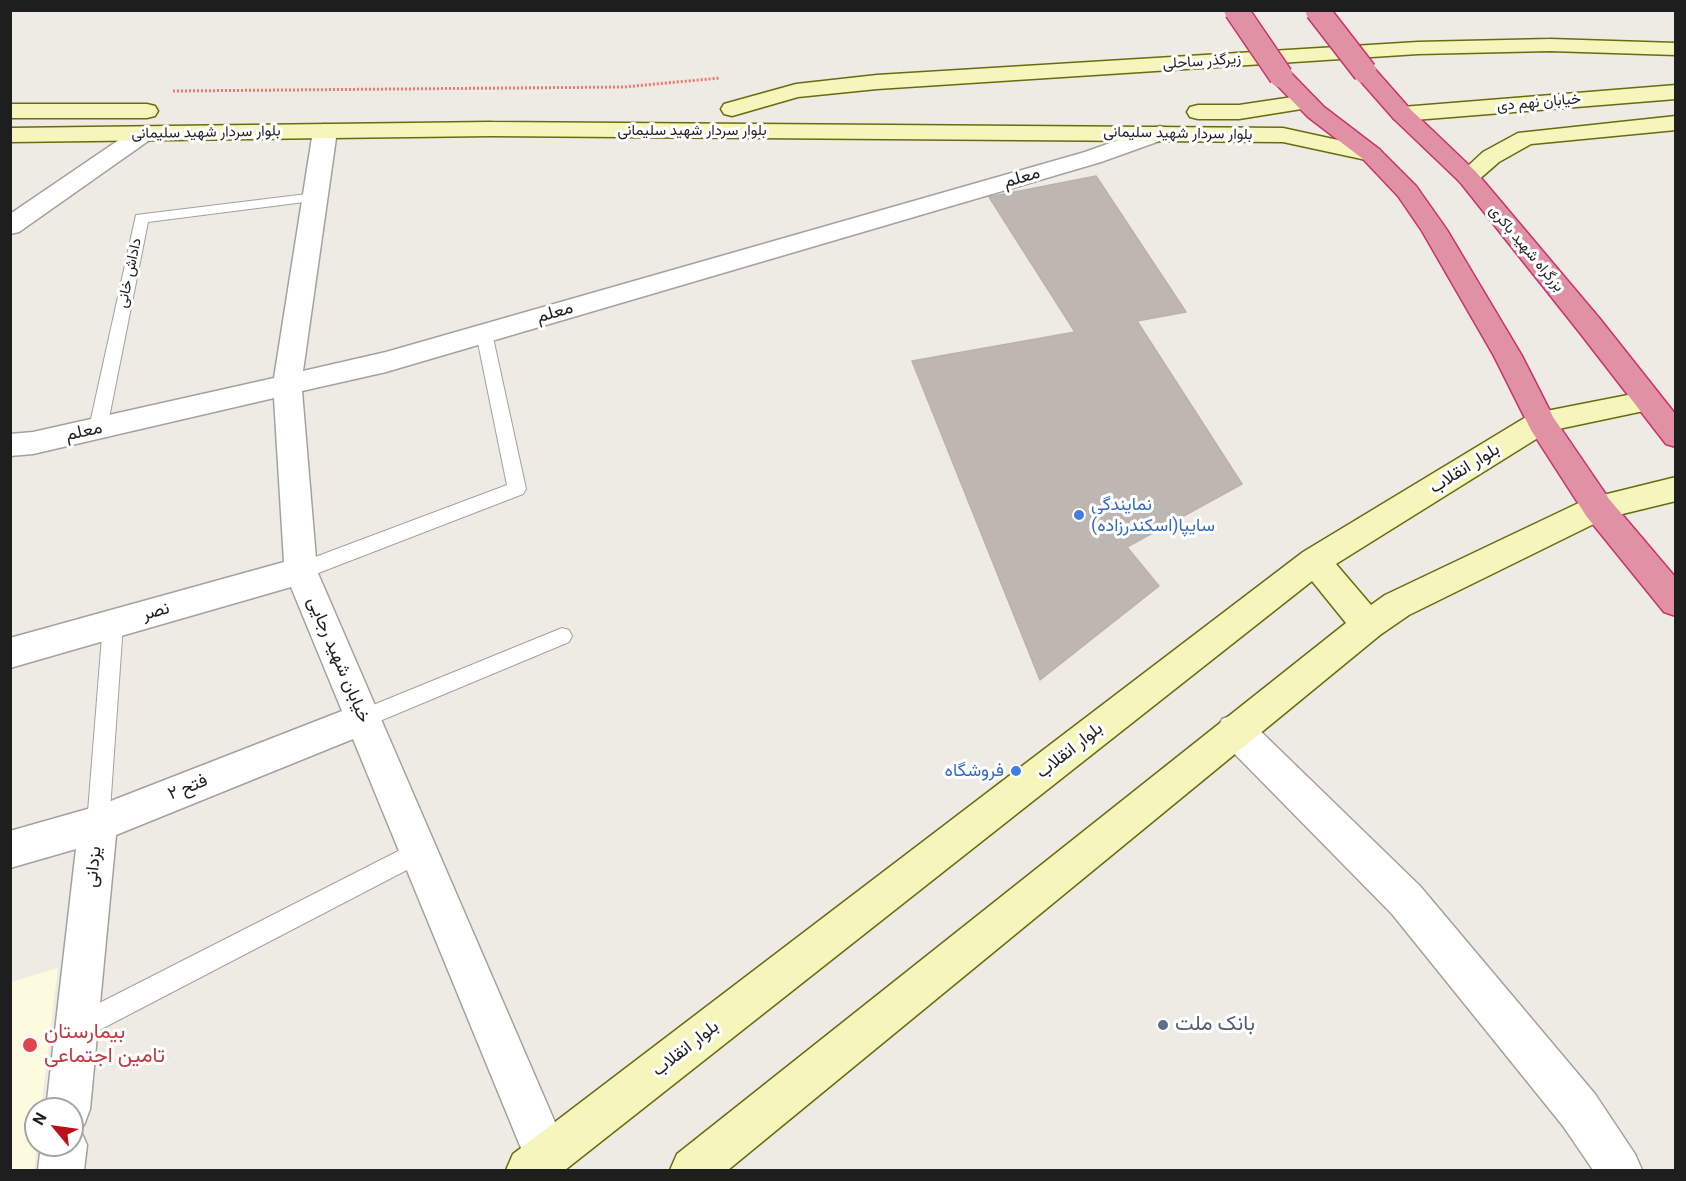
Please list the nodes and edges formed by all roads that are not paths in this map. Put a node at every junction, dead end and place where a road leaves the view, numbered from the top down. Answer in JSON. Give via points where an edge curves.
{"nodes":[{"id":1,"x":1236,"y":10,"type":"edge"},
{"id":2,"x":1317,"y":10,"type":"edge"},
{"id":3,"x":1676,"y":49,"type":"edge"},
{"id":4,"x":1676,"y":92,"type":"edge"},
{"id":5,"x":168,"y":101,"type":"road end"},
{"id":6,"x":1306,"y":102,"type":"junction"},
{"id":7,"x":732,"y":109,"type":"junction"},
{"id":8,"x":831,"y":109,"type":"dead end"},
{"id":9,"x":10,"y":111,"type":"edge"},
{"id":10,"x":249,"y":111,"type":"dead end"},
{"id":11,"x":1402,"y":114,"type":"junction"},
{"id":12,"x":1161,"y":118,"type":"junction"},
{"id":13,"x":1676,"y":123,"type":"edge"},
{"id":14,"x":325,"y":131,"type":"junction"},
{"id":15,"x":142,"y":134,"type":"junction"},
{"id":16,"x":10,"y":135,"type":"edge"},
{"id":17,"x":1371,"y":154,"type":"junction"},
{"id":18,"x":1468,"y":177,"type":"junction"},
{"id":19,"x":315,"y":197,"type":"junction"},
{"id":20,"x":10,"y":226,"type":"edge"},
{"id":21,"x":484,"y":333,"type":"junction"},
{"id":22,"x":287,"y":384,"type":"junction"},
{"id":23,"x":1648,"y":401,"type":"junction"},
{"id":24,"x":1541,"y":422,"type":"junction"},
{"id":25,"x":98,"y":428,"type":"junction"},
{"id":26,"x":1676,"y":436,"type":"edge"},
{"id":27,"x":10,"y":445,"type":"edge"},
{"id":28,"x":1676,"y":489,"type":"edge"},
{"id":29,"x":1598,"y":508,"type":"junction"},
{"id":30,"x":1314,"y":561,"type":"junction"},
{"id":31,"x":301,"y":571,"type":"junction"},
{"id":32,"x":1676,"y":602,"type":"edge"},
{"id":33,"x":113,"y":624,"type":"junction"},
{"id":34,"x":1368,"y":625,"type":"junction"},
{"id":35,"x":562,"y":636,"type":"dead end"},
{"id":36,"x":10,"y":653,"type":"edge"},
{"id":37,"x":363,"y":719,"type":"junction"},
{"id":38,"x":1235,"y":730,"type":"junction"},
{"id":39,"x":98,"y":824,"type":"junction"},
{"id":40,"x":10,"y":850,"type":"edge"},
{"id":41,"x":418,"y":852,"type":"junction"},
{"id":42,"x":76,"y":1028,"type":"junction"},
{"id":43,"x":69,"y":1097,"type":"edge"},
{"id":44,"x":538,"y":1164,"type":"edge"},
{"id":45,"x":693,"y":1170,"type":"edge"},
{"id":46,"x":1619,"y":1170,"type":"edge"}],
"edges":[{"from":1,"to":6,"type":"highway","bridge":true,"via":[[1281,76]]},
{"from":2,"to":11,"type":"highway","name":"بزرگراه شهید باکری","bridge":true},
{"from":3,"to":7,"type":"main road","name":"زیرگذر ساحلی","via":[[1550,45],[1418,48],[900,80],[796,91]]},
{"from":4,"to":11,"type":"main road","name":"خیابان نهم دی"},
{"from":5,"to":9,"type":"main road","name":"بلوار سردار شهید سلیمانی"},
{"from":6,"to":12,"type":"main road","name":"بلوار سردار شهید سلیمانی"},
{"from":6,"to":17,"type":"highway"},
{"from":7,"to":8,"type":"main road","name":"بلوار سردار شهید سلیمانی"},
{"from":7,"to":10,"type":"main road","name":"بلوار سردار شهید سلیمانی"},
{"from":11,"to":18,"type":"highway","name":"بزرگراه شهید باکری"},
{"from":12,"to":14,"type":"main road","name":"بلوار سردار شهید سلیمانی"},
{"from":12,"to":17,"type":"main road","name":"بلوار سردار شهید سلیمانی","via":[[1282,135]]},
{"from":12,"to":21,"type":"street","name":"معلم","via":[[1093,157]]},
{"from":13,"to":18,"type":"main road","name":"خیابان نهم دی","via":[[1526,138],[1491,157]]},
{"from":14,"to":15,"type":"main road","name":"بلوار سردار شهید سلیمانی"},
{"from":14,"to":19,"type":"street","name":"خیابان شهید رجایی"},
{"from":15,"to":16,"type":"main road","name":"بلوار سردار شهید سلیمانی"},
{"from":15,"to":20,"type":"street"},
{"from":17,"to":24,"type":"highway","via":[[1407,191],[1434,230],[1508,356]]},
{"from":18,"to":23,"type":"highway","name":"بزرگراه شهید باکری"},
{"from":19,"to":22,"type":"street","name":"خیابان شهید رجایی"},
{"from":19,"to":25,"type":"lane","name":"داداش خانی","via":[[141,218]]},
{"from":21,"to":22,"type":"street","name":"معلم","via":[[386,362]]},
{"from":21,"to":31,"type":"lane","via":[[518,489]]},
{"from":22,"to":25,"type":"street","name":"معلم"},
{"from":22,"to":31,"type":"street","name":"خیابان شهید رجایی"},
{"from":23,"to":24,"type":"main road","name":"بلوار انقلاب"},
{"from":23,"to":26,"type":"highway","name":"بزرگراه شهید باکری"},
{"from":24,"to":29,"type":"highway"},
{"from":24,"to":30,"type":"main road","name":"بلوار انقلاب"},
{"from":25,"to":27,"type":"street","name":"معلم"},
{"from":28,"to":29,"type":"main road"},
{"from":29,"to":32,"type":"highway"},
{"from":29,"to":34,"type":"main road","via":[[1397,605]]},
{"from":30,"to":34,"type":"main road"},
{"from":30,"to":44,"type":"main road","name":"بلوار انقلاب"},
{"from":31,"to":33,"type":"street","name":"نصر"},
{"from":31,"to":37,"type":"street","name":"خیابان شهید رجایی"},
{"from":33,"to":36,"type":"street","name":"نصر"},
{"from":33,"to":39,"type":"lane","name":"یزدانی"},
{"from":34,"to":38,"type":"main road"},
{"from":35,"to":37,"type":"lane"},
{"from":37,"to":39,"type":"street","name":"فتح ۲"},
{"from":37,"to":41,"type":"street","name":"خیابان شهید رجایی"},
{"from":38,"to":45,"type":"main road"},
{"from":38,"to":46,"type":"street","via":[[1406,900],[1579,1110]]},
{"from":39,"to":40,"type":"street","name":"فتح ۲"},
{"from":39,"to":42,"type":"street","name":"یزدانی"},
{"from":41,"to":42,"type":"lane"},
{"from":41,"to":44,"type":"street","name":"خیابان شهید رجایی"},
{"from":42,"to":43,"type":"street","name":"یزدانی"}]}
